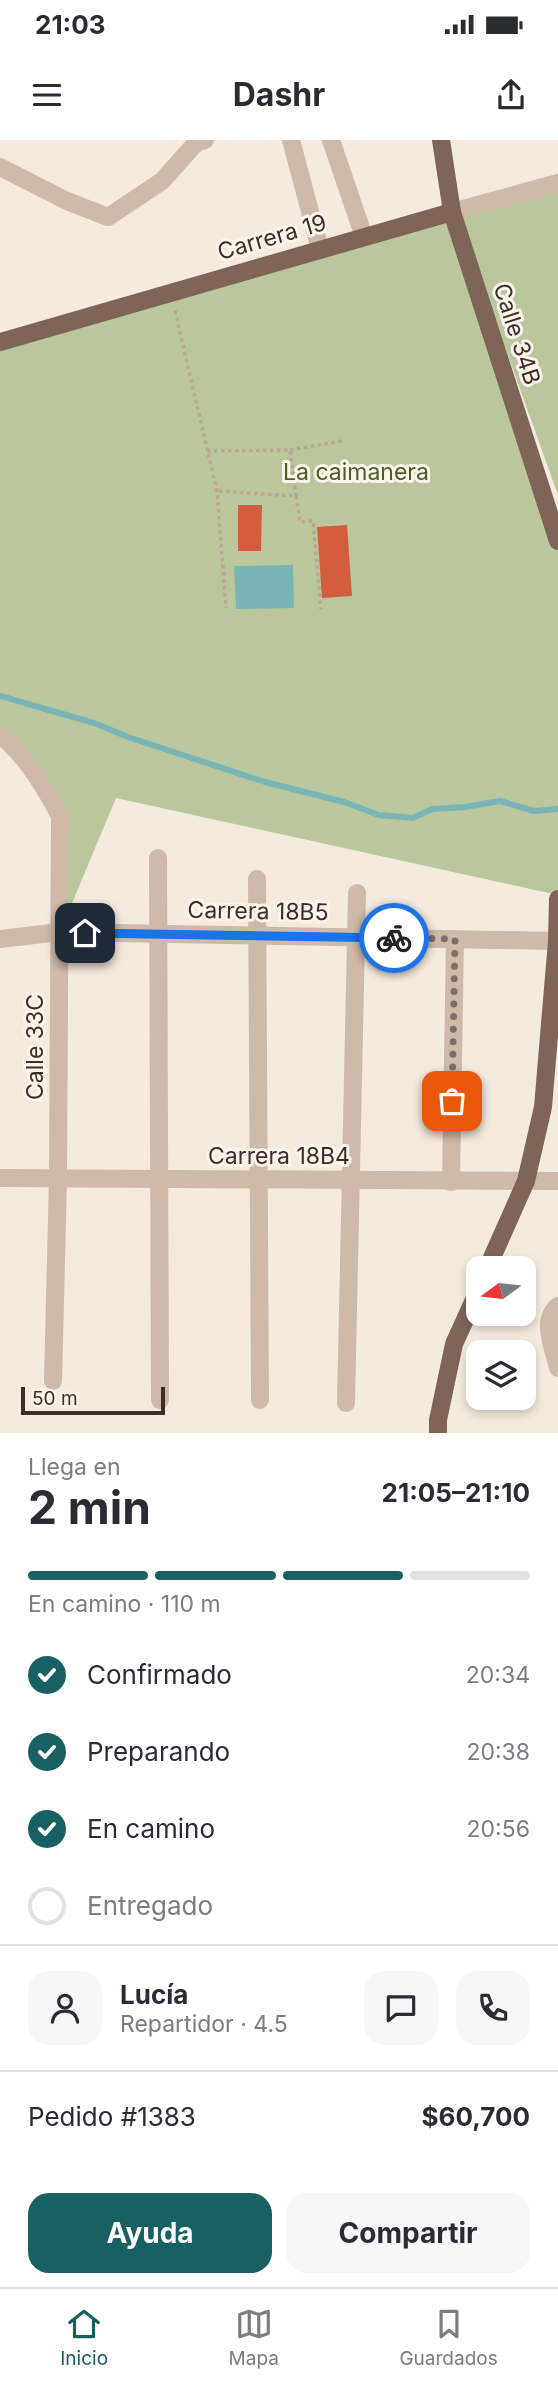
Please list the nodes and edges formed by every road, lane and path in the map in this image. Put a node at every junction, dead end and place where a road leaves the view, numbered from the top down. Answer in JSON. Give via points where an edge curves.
{"nodes":[{"id":1,"x":205,"y":140,"type":"edge"},
{"id":2,"x":291,"y":140,"type":"edge"},
{"id":3,"x":331,"y":140,"type":"edge"},
{"id":4,"x":441,"y":140,"type":"edge"},
{"id":5,"x":0,"y":167,"type":"edge"},
{"id":6,"x":558,"y":183,"type":"edge"},
{"id":7,"x":452,"y":212,"type":"junction"},
{"id":8,"x":364,"y":237,"type":"junction"},
{"id":9,"x":320,"y":249,"type":"junction"},
{"id":10,"x":171,"y":292,"type":"junction"},
{"id":11,"x":0,"y":342,"type":"edge"},
{"id":12,"x":342,"y":441,"type":"dead end"},
{"id":13,"x":290,"y":450,"type":"junction"},
{"id":14,"x":207,"y":451,"type":"junction"},
{"id":15,"x":217,"y":491,"type":"junction"},
{"id":16,"x":296,"y":496,"type":"junction"},
{"id":17,"x":558,"y":541,"type":"edge"},
{"id":18,"x":226,"y":608,"type":"dead end"},
{"id":19,"x":321,"y":609,"type":"dead end"},
{"id":20,"x":0,"y":735,"type":"edge"},
{"id":21,"x":158,"y":858,"type":"dead end"},
{"id":22,"x":257,"y":879,"type":"dead end"},
{"id":23,"x":358,"y":893,"type":"dead end"},
{"id":24,"x":558,"y":899,"type":"edge"},
{"id":25,"x":558,"y":922,"type":"edge"},
{"id":26,"x":60,"y":932,"type":"junction"},
{"id":27,"x":160,"y":934,"type":"junction"},
{"id":28,"x":257,"y":935,"type":"junction"},
{"id":29,"x":357,"y":937,"type":"junction"},
{"id":30,"x":0,"y":939,"type":"edge"},
{"id":31,"x":455,"y":939,"type":"junction"},
{"id":32,"x":557,"y":941,"type":"edge"},
{"id":33,"x":554,"y":1010,"type":"edge"},
{"id":34,"x":0,"y":1178,"type":"edge"},
{"id":35,"x":58,"y":1179,"type":"junction"},
{"id":36,"x":160,"y":1180,"type":"junction"},
{"id":37,"x":259,"y":1180,"type":"junction"},
{"id":38,"x":351,"y":1181,"type":"junction"},
{"id":39,"x":526,"y":1181,"type":"junction"},
{"id":40,"x":558,"y":1181,"type":"edge"},
{"id":41,"x":451,"y":1182,"type":"junction"},
{"id":42,"x":493,"y":1256,"type":"edge"},
{"id":43,"x":558,"y":1306,"type":"edge"},
{"id":44,"x":466,"y":1318,"type":"edge"},
{"id":45,"x":558,"y":1364,"type":"edge"},
{"id":46,"x":53,"y":1381,"type":"dead end"},
{"id":47,"x":160,"y":1399,"type":"dead end"},
{"id":48,"x":260,"y":1400,"type":"dead end"},
{"id":49,"x":346,"y":1403,"type":"dead end"},
{"id":50,"x":438,"y":1433,"type":"edge"}],
"edges":[{"from":1,"to":5,"type":"street","via":[[196,143],[162,181],[108,217]]},
{"from":2,"to":9,"type":"street"},
{"from":3,"to":8,"type":"street"},
{"from":4,"to":7,"type":"main road","name":"Calle 34B"},
{"from":6,"to":7,"type":"street","name":"Carrera 19"},
{"from":7,"to":8,"type":"main road","name":"Carrera 19"},
{"from":7,"to":17,"type":"main road","name":"Calle 34B"},
{"from":8,"to":9,"type":"main road","name":"Carrera 19"},
{"from":9,"to":10,"type":"main road","name":"Carrera 19"},
{"from":10,"to":11,"type":"main road","name":"Carrera 19"},
{"from":10,"to":14,"type":"path"},
{"from":12,"to":13,"type":"path"},
{"from":13,"to":14,"type":"path"},
{"from":13,"to":16,"type":"path"},
{"from":14,"to":15,"type":"path"},
{"from":15,"to":16,"type":"path"},
{"from":15,"to":18,"type":"path"},
{"from":16,"to":19,"type":"path","via":[[300,522],[313,521]]},
{"from":20,"to":26,"type":"street","name":"Calle 33C","via":[[44,786],[60,816]]},
{"from":21,"to":27,"type":"street"},
{"from":22,"to":28,"type":"street"},
{"from":23,"to":29,"type":"street"},
{"from":24,"to":25,"type":"main road"},
{"from":25,"to":32,"type":"main road"},
{"from":26,"to":27,"type":"street","name":"Carrera 18B5"},
{"from":26,"to":30,"type":"street","name":"Carrera 18B5"},
{"from":26,"to":35,"type":"street","name":"Calle 33C"},
{"from":27,"to":28,"type":"street","name":"Carrera 18B5"},
{"from":27,"to":36,"type":"street"},
{"from":28,"to":29,"type":"street","name":"Carrera 18B5"},
{"from":28,"to":37,"type":"street"},
{"from":29,"to":31,"type":"street","name":"Carrera 18B5"},
{"from":29,"to":38,"type":"street"},
{"from":31,"to":32,"type":"street","name":"Carrera 18B5"},
{"from":31,"to":41,"type":"street"},
{"from":32,"to":33,"type":"main road"},
{"from":33,"to":39,"type":"main road","via":[[543,1107]]},
{"from":34,"to":35,"type":"street","name":"Carrera 18B4"},
{"from":35,"to":36,"type":"street","name":"Carrera 18B4"},
{"from":35,"to":46,"type":"street","name":"Calle 33C"},
{"from":36,"to":37,"type":"street","name":"Carrera 18B4"},
{"from":36,"to":47,"type":"street"},
{"from":37,"to":38,"type":"street","name":"Carrera 18B4"},
{"from":37,"to":48,"type":"street"},
{"from":38,"to":41,"type":"street","name":"Carrera 18B4"},
{"from":38,"to":49,"type":"street"},
{"from":39,"to":40,"type":"street","name":"Carrera 18B4"},
{"from":39,"to":41,"type":"street","name":"Carrera 18B4"},
{"from":39,"to":42,"type":"main road"},
{"from":43,"to":45,"type":"street","via":[[552,1311],[548,1330]]},
{"from":44,"to":50,"type":"main road","via":[[454,1344]]}]}
